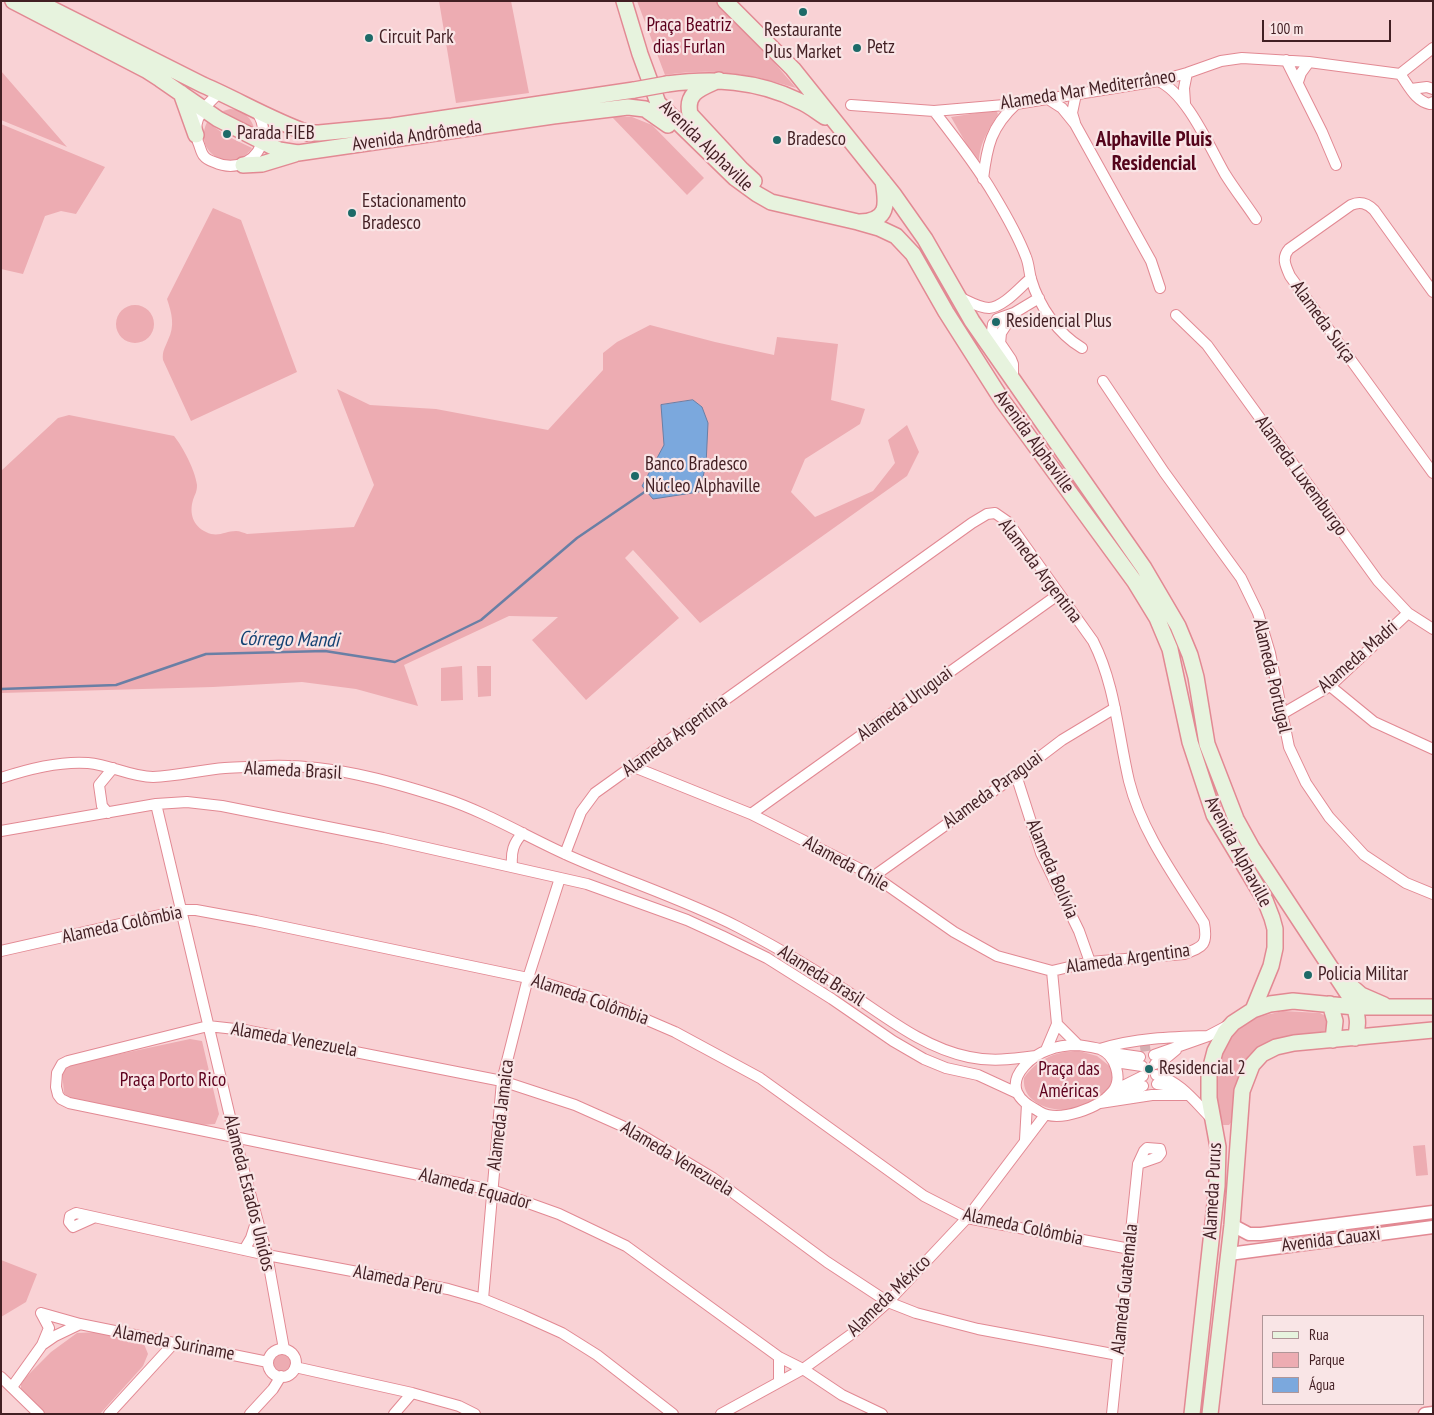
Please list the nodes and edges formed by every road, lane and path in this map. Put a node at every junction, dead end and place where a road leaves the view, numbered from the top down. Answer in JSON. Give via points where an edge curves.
{"nodes":[{"id":1,"x":13,"y":1,"type":"edge"},
{"id":2,"x":36,"y":1,"type":"edge"},
{"id":3,"x":624,"y":1,"type":"edge"},
{"id":4,"x":725,"y":1,"type":"edge"},
{"id":5,"x":1433,"y":48,"type":"edge"},
{"id":6,"x":1286,"y":60,"type":"junction"},
{"id":7,"x":1309,"y":62,"type":"junction"},
{"id":8,"x":1187,"y":73,"type":"junction"},
{"id":9,"x":1400,"y":74,"type":"junction"},
{"id":10,"x":718,"y":80,"type":"junction"},
{"id":11,"x":1158,"y":81,"type":"junction"},
{"id":12,"x":1298,"y":82,"type":"junction"},
{"id":13,"x":1411,"y":89,"type":"junction"},
{"id":14,"x":1433,"y":89,"type":"edge"},
{"id":15,"x":180,"y":92,"type":"junction"},
{"id":16,"x":220,"y":92,"type":"junction"},
{"id":17,"x":1076,"y":94,"type":"junction"},
{"id":18,"x":1048,"y":99,"type":"junction"},
{"id":19,"x":560,"y":101,"type":"junction"},
{"id":20,"x":1433,"y":102,"type":"edge"},
{"id":21,"x":1016,"y":104,"type":"junction"},
{"id":22,"x":1185,"y":104,"type":"junction"},
{"id":23,"x":850,"y":105,"type":"dead end"},
{"id":24,"x":203,"y":110,"type":"junction"},
{"id":25,"x":256,"y":111,"type":"junction"},
{"id":26,"x":934,"y":111,"type":"junction"},
{"id":27,"x":553,"y":116,"type":"junction"},
{"id":28,"x":436,"y":119,"type":"junction"},
{"id":29,"x":456,"y":123,"type":"junction"},
{"id":30,"x":1075,"y":124,"type":"junction"},
{"id":31,"x":837,"y":125,"type":"junction"},
{"id":32,"x":435,"y":134,"type":"junction"},
{"id":33,"x":196,"y":135,"type":"junction"},
{"id":34,"x":262,"y":142,"type":"junction"},
{"id":35,"x":298,"y":154,"type":"junction"},
{"id":36,"x":244,"y":165,"type":"junction"},
{"id":37,"x":1336,"y":165,"type":"dead end"},
{"id":38,"x":983,"y":179,"type":"junction"},
{"id":39,"x":883,"y":181,"type":"junction"},
{"id":40,"x":784,"y":205,"type":"junction"},
{"id":41,"x":823,"y":214,"type":"junction"},
{"id":42,"x":1256,"y":219,"type":"dead end"},
{"id":43,"x":858,"y":222,"type":"junction"},
{"id":44,"x":1031,"y":278,"type":"junction"},
{"id":45,"x":1160,"y":288,"type":"dead end"},
{"id":46,"x":1433,"y":292,"type":"edge"},
{"id":47,"x":957,"y":296,"type":"junction"},
{"id":48,"x":1010,"y":296,"type":"junction"},
{"id":49,"x":1039,"y":298,"type":"junction"},
{"id":50,"x":1016,"y":311,"type":"junction"},
{"id":51,"x":1176,"y":315,"type":"dead end"},
{"id":52,"x":1000,"y":344,"type":"junction"},
{"id":53,"x":1082,"y":348,"type":"dead end"},
{"id":54,"x":1013,"y":378,"type":"junction"},
{"id":55,"x":1103,"y":381,"type":"dead end"},
{"id":56,"x":993,"y":387,"type":"junction"},
{"id":57,"x":1431,"y":468,"type":"edge"},
{"id":58,"x":1059,"y":594,"type":"junction"},
{"id":59,"x":1408,"y":613,"type":"junction"},
{"id":60,"x":1433,"y":630,"type":"edge"},
{"id":61,"x":1330,"y":686,"type":"junction"},
{"id":62,"x":1115,"y":708,"type":"junction"},
{"id":63,"x":1282,"y":714,"type":"junction"},
{"id":64,"x":1433,"y":750,"type":"edge"},
{"id":65,"x":634,"y":767,"type":"junction"},
{"id":66,"x":113,"y":768,"type":"junction"},
{"id":67,"x":1016,"y":775,"type":"junction"},
{"id":68,"x":1,"y":778,"type":"edge"},
{"id":69,"x":156,"y":804,"type":"junction"},
{"id":70,"x":108,"y":814,"type":"junction"},
{"id":71,"x":751,"y":814,"type":"junction"},
{"id":72,"x":1,"y":831,"type":"edge"},
{"id":73,"x":523,"y":833,"type":"junction"},
{"id":74,"x":565,"y":854,"type":"junction"},
{"id":75,"x":512,"y":866,"type":"junction"},
{"id":76,"x":609,"y":873,"type":"junction"},
{"id":77,"x":874,"y":876,"type":"junction"},
{"id":78,"x":560,"y":878,"type":"junction"},
{"id":79,"x":605,"y":889,"type":"junction"},
{"id":80,"x":1433,"y":894,"type":"edge"},
{"id":81,"x":182,"y":910,"type":"junction"},
{"id":82,"x":1,"y":951,"type":"edge"},
{"id":83,"x":1090,"y":962,"type":"junction"},
{"id":84,"x":1330,"y":966,"type":"junction"},
{"id":85,"x":1052,"y":971,"type":"junction"},
{"id":86,"x":528,"y":978,"type":"junction"},
{"id":87,"x":1330,"y":1004,"type":"junction"},
{"id":88,"x":1355,"y":1007,"type":"junction"},
{"id":89,"x":1433,"y":1007,"type":"edge"},
{"id":90,"x":1395,"y":1008,"type":"junction"},
{"id":91,"x":1252,"y":1010,"type":"junction"},
{"id":92,"x":1233,"y":1023,"type":"junction"},
{"id":93,"x":1057,"y":1024,"type":"junction"},
{"id":94,"x":208,"y":1026,"type":"junction"},
{"id":95,"x":1433,"y":1030,"type":"edge"},
{"id":96,"x":1208,"y":1036,"type":"junction"},
{"id":97,"x":1355,"y":1038,"type":"junction"},
{"id":98,"x":1333,"y":1040,"type":"junction"},
{"id":99,"x":1191,"y":1041,"type":"junction"},
{"id":100,"x":1078,"y":1045,"type":"junction"},
{"id":101,"x":1046,"y":1050,"type":"junction"},
{"id":102,"x":1102,"y":1051,"type":"junction"},
{"id":103,"x":1036,"y":1056,"type":"junction"},
{"id":104,"x":1114,"y":1062,"type":"junction"},
{"id":105,"x":1142,"y":1066,"type":"junction"},
{"id":106,"x":1158,"y":1066,"type":"junction"},
{"id":107,"x":502,"y":1081,"type":"junction"},
{"id":108,"x":1185,"y":1091,"type":"junction"},
{"id":109,"x":1018,"y":1093,"type":"junction"},
{"id":110,"x":1106,"y":1097,"type":"junction"},
{"id":111,"x":1027,"y":1104,"type":"junction"},
{"id":112,"x":1045,"y":1115,"type":"junction"},
{"id":113,"x":1212,"y":1119,"type":"junction"},
{"id":114,"x":1240,"y":1130,"type":"junction"},
{"id":115,"x":1216,"y":1137,"type":"junction"},
{"id":116,"x":235,"y":1138,"type":"junction"},
{"id":117,"x":1025,"y":1141,"type":"junction"},
{"id":118,"x":1138,"y":1164,"type":"dead end"},
{"id":119,"x":492,"y":1190,"type":"junction"},
{"id":120,"x":1433,"y":1212,"type":"edge"},
{"id":121,"x":93,"y":1218,"type":"dead end"},
{"id":122,"x":258,"y":1218,"type":"junction"},
{"id":123,"x":967,"y":1218,"type":"junction"},
{"id":124,"x":1382,"y":1219,"type":"junction"},
{"id":125,"x":1232,"y":1225,"type":"junction"},
{"id":126,"x":1433,"y":1227,"type":"edge"},
{"id":127,"x":1268,"y":1233,"type":"junction"},
{"id":128,"x":1382,"y":1234,"type":"junction"},
{"id":129,"x":1269,"y":1248,"type":"junction"},
{"id":130,"x":1130,"y":1249,"type":"junction"},
{"id":131,"x":244,"y":1250,"type":"junction"},
{"id":132,"x":1229,"y":1254,"type":"junction"},
{"id":133,"x":267,"y":1255,"type":"junction"},
{"id":134,"x":483,"y":1299,"type":"junction"},
{"id":135,"x":888,"y":1302,"type":"junction"},
{"id":136,"x":80,"y":1324,"type":"junction"},
{"id":137,"x":174,"y":1343,"type":"junction"},
{"id":138,"x":42,"y":1345,"type":"junction"},
{"id":139,"x":284,"y":1349,"type":"junction"},
{"id":140,"x":1118,"y":1355,"type":"junction"},
{"id":141,"x":778,"y":1357,"type":"junction"},
{"id":142,"x":268,"y":1362,"type":"junction"},
{"id":143,"x":295,"y":1367,"type":"junction"},
{"id":144,"x":798,"y":1369,"type":"junction"},
{"id":145,"x":281,"y":1376,"type":"junction"},
{"id":146,"x":1,"y":1377,"type":"edge"},
{"id":147,"x":779,"y":1382,"type":"junction"},
{"id":148,"x":12,"y":1387,"type":"junction"},
{"id":149,"x":412,"y":1393,"type":"junction"},
{"id":150,"x":1433,"y":1413,"type":"edge"},
{"id":151,"x":40,"y":1414,"type":"edge"},
{"id":152,"x":109,"y":1414,"type":"edge"},
{"id":153,"x":250,"y":1414,"type":"edge"},
{"id":154,"x":394,"y":1414,"type":"edge"},
{"id":155,"x":475,"y":1414,"type":"edge"},
{"id":156,"x":673,"y":1414,"type":"edge"},
{"id":157,"x":721,"y":1414,"type":"edge"},
{"id":158,"x":882,"y":1414,"type":"edge"},
{"id":159,"x":1112,"y":1414,"type":"edge"},
{"id":160,"x":1192,"y":1414,"type":"edge"},
{"id":161,"x":1210,"y":1414,"type":"edge"},
{"id":162,"x":1425,"y":1414,"type":"edge"}],
"edges":[{"from":1,"to":15,"type":"main road","name":"Avenida Andrômeda","via":[[146,70]]},
{"from":2,"to":16,"type":"main road","name":"Avenida Andrômeda"},
{"from":3,"to":40,"type":"main road","name":"Avenida Alphaville","via":[[658,103],[735,178],[771,202]]},
{"from":4,"to":31,"type":"main road","name":"Avenida Alphaville","via":[[793,69]]},
{"from":5,"to":9,"type":"street"},
{"from":6,"to":7,"type":"street","name":"Alameda Mar Mediterrâneo"},
{"from":6,"to":8,"type":"street","name":"Alameda Mar Mediterrâneo","via":[[1242,58],[1220,61]]},
{"from":6,"to":12,"type":"street"},
{"from":7,"to":9,"type":"street","name":"Alameda Mar Mediterrâneo"},
{"from":7,"to":12,"type":"street"},
{"from":8,"to":11,"type":"street","name":"Alameda Mar Mediterrâneo"},
{"from":8,"to":22,"type":"street"},
{"from":9,"to":13,"type":"street"},
{"from":10,"to":19,"type":"main road","name":"Avenida Andrômeda","bridge":true,"via":[[688,81]]},
{"from":10,"to":31,"type":"main road","name":"Avenida Andrômeda","via":[[777,91],[802,102]]},
{"from":10,"to":40,"type":"main road","via":[[695,92],[689,100],[690,114],[742,170]]},
{"from":11,"to":17,"type":"street","name":"Alameda Mar Mediterrâneo"},
{"from":11,"to":22,"type":"street","via":[[1171,88]]},
{"from":12,"to":37,"type":"street"},
{"from":13,"to":14,"type":"street"},
{"from":13,"to":20,"type":"street","via":[[1423,102]]},
{"from":15,"to":24,"type":"main road","name":"Avenida Andrômeda"},
{"from":15,"to":33,"type":"main road"},
{"from":16,"to":24,"type":"street"},
{"from":16,"to":25,"type":"main road","name":"Avenida Andrômeda"},
{"from":17,"to":18,"type":"street","name":"Alameda Mar Mediterrâneo"},
{"from":17,"to":30,"type":"street","via":[[1072,113]]},
{"from":18,"to":21,"type":"street","name":"Alameda Mar Mediterrâneo"},
{"from":18,"to":30,"type":"street","via":[[1062,108]]},
{"from":19,"to":27,"type":"main road","via":[[560,108]]},
{"from":19,"to":29,"type":"main road","name":"Avenida Andrômeda"},
{"from":21,"to":26,"type":"street","name":"Alameda Mar Mediterrâneo"},
{"from":21,"to":38,"type":"street","via":[[1002,116],[995,129]]},
{"from":22,"to":42,"type":"street"},
{"from":23,"to":26,"type":"street","name":"Alameda Mar Mediterrâneo"},
{"from":24,"to":33,"type":"street"},
{"from":24,"to":34,"type":"main road","name":"Avenida Andrômeda"},
{"from":25,"to":28,"type":"main road","name":"Avenida Andrômeda","via":[[315,134]]},
{"from":25,"to":34,"type":"street","via":[[263,125]]},
{"from":26,"to":38,"type":"street"},
{"from":27,"to":29,"type":"main road","name":"Avenida Andrômeda"},
{"from":27,"to":41,"type":"main road","name":"Avenida Andrômeda","via":[[628,107],[645,109],[670,127],[744,198],[783,212]]},
{"from":28,"to":29,"type":"main road","name":"Avenida Andrômeda"},
{"from":28,"to":32,"type":"main road","via":[[438,127]]},
{"from":29,"to":32,"type":"main road","name":"Avenida Andrômeda"},
{"from":30,"to":45,"type":"street","via":[[1151,261]]},
{"from":31,"to":39,"type":"main road","name":"Avenida Alphaville"},
{"from":32,"to":35,"type":"main road","name":"Avenida Andrômeda"},
{"from":33,"to":36,"type":"street","via":[[204,156],[220,165]]},
{"from":34,"to":35,"type":"main road","name":"Avenida Andrômeda"},
{"from":34,"to":36,"type":"street"},
{"from":35,"to":36,"type":"main road","via":[[262,164]]},
{"from":38,"to":44,"type":"street","via":[[1026,256]]},
{"from":39,"to":43,"type":"main road","via":[[884,211],[871,221]]},
{"from":39,"to":47,"type":"main road","name":"Avenida Alphaville","via":[[925,239]]},
{"from":40,"to":41,"type":"main road","name":"Avenida Alphaville"},
{"from":41,"to":43,"type":"main road","name":"Avenida Alphaville"},
{"from":43,"to":56,"type":"main road","name":"Avenida Alphaville","via":[[896,236],[913,254]]},
{"from":44,"to":48,"type":"street"},
{"from":44,"to":49,"type":"street"},
{"from":46,"to":57,"type":"street","name":"Alameda Suíça","via":[[1374,210],[1362,203],[1351,206],[1288,249],[1284,259],[1290,276]]},
{"from":47,"to":48,"type":"street","via":[[989,308]]},
{"from":47,"to":54,"type":"main road","name":"Avenida Alphaville"},
{"from":48,"to":50,"type":"street"},
{"from":49,"to":50,"type":"street"},
{"from":49,"to":53,"type":"street","via":[[1055,324]]},
{"from":50,"to":52,"type":"street","via":[[1001,333]]},
{"from":50,"to":52,"type":"street","via":[[995,322],[992,331]]},
{"from":51,"to":59,"type":"street","name":"Alameda Luxemburgo","via":[[1207,345],[1378,581]]},
{"from":52,"to":54,"type":"street","via":[[1013,364]]},
{"from":54,"to":56,"type":"main road","via":[[1006,386]]},
{"from":54,"to":84,"type":"main road","name":"Avenida Alphaville","via":[[1144,568],[1178,626],[1196,677],[1207,744],[1236,819]]},
{"from":55,"to":63,"type":"street","name":"Alameda Portugal","via":[[1241,578],[1258,613],[1278,686]]},
{"from":56,"to":91,"type":"main road","name":"Avenida Alphaville","via":[[1135,582],[1157,618],[1170,648],[1190,742],[1214,815],[1265,900],[1276,929],[1276,948],[1271,966]]},
{"from":58,"to":62,"type":"street","name":"Alameda Argentina","via":[[1100,655]]},
{"from":58,"to":65,"type":"street","name":"Alameda Argentina","via":[[1008,522],[998,514],[987,514]]},
{"from":58,"to":71,"type":"street","name":"Alameda Uruguai"},
{"from":59,"to":60,"type":"street","name":"Alameda Luxemburgo"},
{"from":59,"to":61,"type":"street","name":"Alameda Madri"},
{"from":61,"to":63,"type":"street","name":"Alameda Madri"},
{"from":61,"to":64,"type":"street","via":[[1374,722]]},
{"from":62,"to":67,"type":"street","name":"Alameda Paraguai","via":[[1062,740]]},
{"from":62,"to":83,"type":"street","name":"Alameda Argentina","via":[[1129,782],[1140,813],[1152,839],[1204,922],[1206,939],[1198,950],[1184,954]]},
{"from":63,"to":80,"type":"street","name":"Alameda Portugal","via":[[1289,747],[1328,817],[1364,854],[1406,883]]},
{"from":65,"to":71,"type":"street","name":"Alameda Chile"},
{"from":65,"to":74,"type":"street","name":"Alameda Argentina","via":[[595,794],[581,812]]},
{"from":66,"to":68,"type":"street","name":"Alameda Brasil","via":[[89,764],[53,765]]},
{"from":66,"to":70,"type":"street","via":[[99,785],[102,806]]},
{"from":66,"to":73,"type":"street","name":"Alameda Brasil","via":[[135,776],[153,777],[225,768],[324,768],[372,777],[445,798]]},
{"from":67,"to":77,"type":"street","name":"Alameda Paraguai"},
{"from":67,"to":83,"type":"street","name":"Alameda Bolívia","via":[[1041,853],[1079,931]]},
{"from":69,"to":70,"type":"street","name":"Alameda Brasil"},
{"from":69,"to":75,"type":"street","name":"Alameda Brasil","via":[[186,802],[222,806]]},
{"from":69,"to":81,"type":"street","name":"Alameda Estados Unidos"},
{"from":70,"to":72,"type":"street","name":"Alameda Brasil"},
{"from":71,"to":77,"type":"street","name":"Alameda Chile"},
{"from":73,"to":74,"type":"street","name":"Alameda Brasil"},
{"from":73,"to":75,"type":"street","via":[[513,847]]},
{"from":74,"to":76,"type":"street","name":"Alameda Brasil"},
{"from":75,"to":78,"type":"street","name":"Alameda Brasil"},
{"from":76,"to":79,"type":"street"},
{"from":76,"to":103,"type":"street","name":"Alameda Brasil","via":[[691,904],[737,927],[838,985],[934,1046],[969,1057],[1001,1061]]},
{"from":77,"to":85,"type":"street","name":"Alameda Chile","via":[[977,946],[997,956]]},
{"from":78,"to":79,"type":"street","name":"Alameda Brasil"},
{"from":78,"to":86,"type":"street","name":"Alameda Jamaica"},
{"from":79,"to":109,"type":"street","name":"Alameda Brasil","via":[[687,920],[767,958],[924,1059],[978,1075]]},
{"from":81,"to":82,"type":"street","name":"Alameda Colômbia"},
{"from":81,"to":86,"type":"street","name":"Alameda Colômbia","via":[[256,921]]},
{"from":81,"to":94,"type":"street","name":"Alameda Estados Unidos"},
{"from":83,"to":85,"type":"street","name":"Alameda Argentina"},
{"from":84,"to":88,"type":"main road"},
{"from":84,"to":90,"type":"main road","via":[[1362,995]]},
{"from":85,"to":93,"type":"street"},
{"from":86,"to":107,"type":"street","name":"Alameda Jamaica"},
{"from":86,"to":123,"type":"street","name":"Alameda Colômbia","via":[[603,1001],[657,1024],[760,1078],[924,1196]]},
{"from":87,"to":88,"type":"main road","name":"Alameda Purus"},
{"from":87,"to":91,"type":"main road","name":"Alameda Purus","via":[[1293,1001]]},
{"from":87,"to":98,"type":"main road","via":[[1336,1021]]},
{"from":88,"to":90,"type":"main road","name":"Alameda Purus"},
{"from":88,"to":97,"type":"main road","via":[[1359,1024]]},
{"from":89,"to":90,"type":"main road","name":"Alameda Purus"},
{"from":91,"to":92,"type":"main road","name":"Alameda Purus"},
{"from":92,"to":96,"type":"street"},
{"from":92,"to":113,"type":"main road","name":"Alameda Purus","via":[[1215,1051],[1209,1074]]},
{"from":93,"to":100,"type":"street"},
{"from":93,"to":101,"type":"street"},
{"from":94,"to":107,"type":"street","name":"Alameda Venezuela","via":[[244,1030]]},
{"from":94,"to":116,"type":"street","name":"Alameda Estados Unidos"},
{"from":94,"to":116,"type":"street","name":"Alameda Equador","via":[[68,1061],[57,1072],[56,1087],[61,1099],[69,1102]]},
{"from":95,"to":97,"type":"main road","name":"Alameda Purus"},
{"from":96,"to":99,"type":"street"},
{"from":96,"to":102,"type":"street","via":[[1118,1043]]},
{"from":97,"to":98,"type":"main road","name":"Alameda Purus"},
{"from":98,"to":114,"type":"main road","name":"Alameda Purus","via":[[1285,1045],[1262,1054],[1252,1065],[1242,1091]]},
{"from":99,"to":106,"type":"street"},
{"from":99,"to":106,"type":"street"},
{"from":100,"to":101,"type":"street"},
{"from":100,"to":102,"type":"street"},
{"from":101,"to":103,"type":"street"},
{"from":102,"to":104,"type":"street"},
{"from":102,"to":105,"type":"street"},
{"from":103,"to":109,"type":"street","via":[[1019,1074],[1016,1083]]},
{"from":104,"to":105,"type":"street"},
{"from":104,"to":110,"type":"street","via":[[1117,1078]]},
{"from":105,"to":110,"type":"street"},
{"from":106,"to":108,"type":"street"},
{"from":107,"to":119,"type":"street","name":"Alameda Jamaica"},
{"from":107,"to":135,"type":"street","name":"Alameda Venezuela","via":[[575,1105],[638,1133],[713,1178],[827,1262]]},
{"from":108,"to":110,"type":"street"},
{"from":108,"to":113,"type":"street"},
{"from":109,"to":111,"type":"street"},
{"from":110,"to":112,"type":"street","via":[[1076,1114]]},
{"from":111,"to":112,"type":"street"},
{"from":111,"to":117,"type":"street"},
{"from":112,"to":117,"type":"street","name":"Alameda México"},
{"from":113,"to":115,"type":"main road","name":"Alameda Purus"},
{"from":114,"to":115,"type":"main road"},
{"from":114,"to":125,"type":"main road","name":"Alameda Purus"},
{"from":115,"to":160,"type":"main road","name":"Alameda Purus","via":[[1217,1186]]},
{"from":116,"to":119,"type":"street","name":"Alameda Equador"},
{"from":116,"to":122,"type":"street","name":"Alameda Estados Unidos"},
{"from":117,"to":123,"type":"street","name":"Alameda México"},
{"from":118,"to":130,"type":"street","name":"Alameda Guatemala"},
{"from":119,"to":134,"type":"street","name":"Alameda Jamaica"},
{"from":119,"to":141,"type":"street","name":"Alameda Equador","via":[[559,1214],[626,1246]]},
{"from":120,"to":124,"type":"street","name":"Avenida Cauaxi"},
{"from":121,"to":131,"type":"street","name":"Alameda Peru"},
{"from":122,"to":131,"type":"street"},
{"from":122,"to":133,"type":"street","name":"Alameda Estados Unidos"},
{"from":123,"to":130,"type":"street","name":"Alameda Colômbia"},
{"from":123,"to":135,"type":"street","name":"Alameda México"},
{"from":124,"to":127,"type":"street","name":"Avenida Cauaxi"},
{"from":124,"to":128,"type":"street","via":[[1385,1228]]},
{"from":125,"to":127,"type":"street","name":"Avenida Cauaxi","via":[[1249,1234]]},
{"from":125,"to":132,"type":"main road","name":"Alameda Purus"},
{"from":126,"to":128,"type":"street","name":"Avenida Cauaxi"},
{"from":127,"to":129,"type":"street","via":[[1266,1241]]},
{"from":128,"to":129,"type":"street","name":"Avenida Cauaxi"},
{"from":129,"to":132,"type":"street","name":"Avenida Cauaxi"},
{"from":130,"to":140,"type":"street","name":"Alameda Guatemala"},
{"from":131,"to":133,"type":"street","name":"Alameda Peru"},
{"from":132,"to":161,"type":"main road","name":"Alameda Purus"},
{"from":133,"to":134,"type":"street","name":"Alameda Peru","via":[[448,1289]]},
{"from":133,"to":139,"type":"street","name":"Alameda Estados Unidos"},
{"from":134,"to":156,"type":"street","name":"Alameda Peru","via":[[562,1333],[597,1355]]},
{"from":135,"to":140,"type":"street","name":"Alameda Venezuela","via":[[978,1328]]},
{"from":135,"to":144,"type":"street","name":"Alameda México","via":[[853,1333]]},
{"from":136,"to":137,"type":"street","name":"Alameda Suriname"},
{"from":136,"to":138,"type":"street"},
{"from":136,"to":138,"type":"street","name":"Alameda Suriname","via":[[41,1313],[49,1328]]},
{"from":137,"to":142,"type":"street","name":"Alameda Suriname"},
{"from":137,"to":152,"type":"street"},
{"from":138,"to":148,"type":"street"},
{"from":139,"to":142,"type":"street","via":[[276,1350]]},
{"from":139,"to":143,"type":"street","via":[[293,1354]]},
{"from":140,"to":159,"type":"street","name":"Alameda Guatemala"},
{"from":141,"to":144,"type":"street","name":"Alameda Equador"},
{"from":141,"to":147,"type":"street"},
{"from":142,"to":145,"type":"street","via":[[272,1373]]},
{"from":143,"to":145,"type":"street","via":[[290,1374]]},
{"from":143,"to":149,"type":"street"},
{"from":144,"to":147,"type":"street","name":"Alameda México"},
{"from":144,"to":158,"type":"street","name":"Alameda Equador"},
{"from":145,"to":153,"type":"street"},
{"from":146,"to":148,"type":"street"},
{"from":147,"to":157,"type":"street","name":"Alameda México"},
{"from":148,"to":151,"type":"street"},
{"from":149,"to":154,"type":"street"},
{"from":149,"to":155,"type":"street","via":[[459,1406]]},
{"from":150,"to":162,"type":"street"}]}
